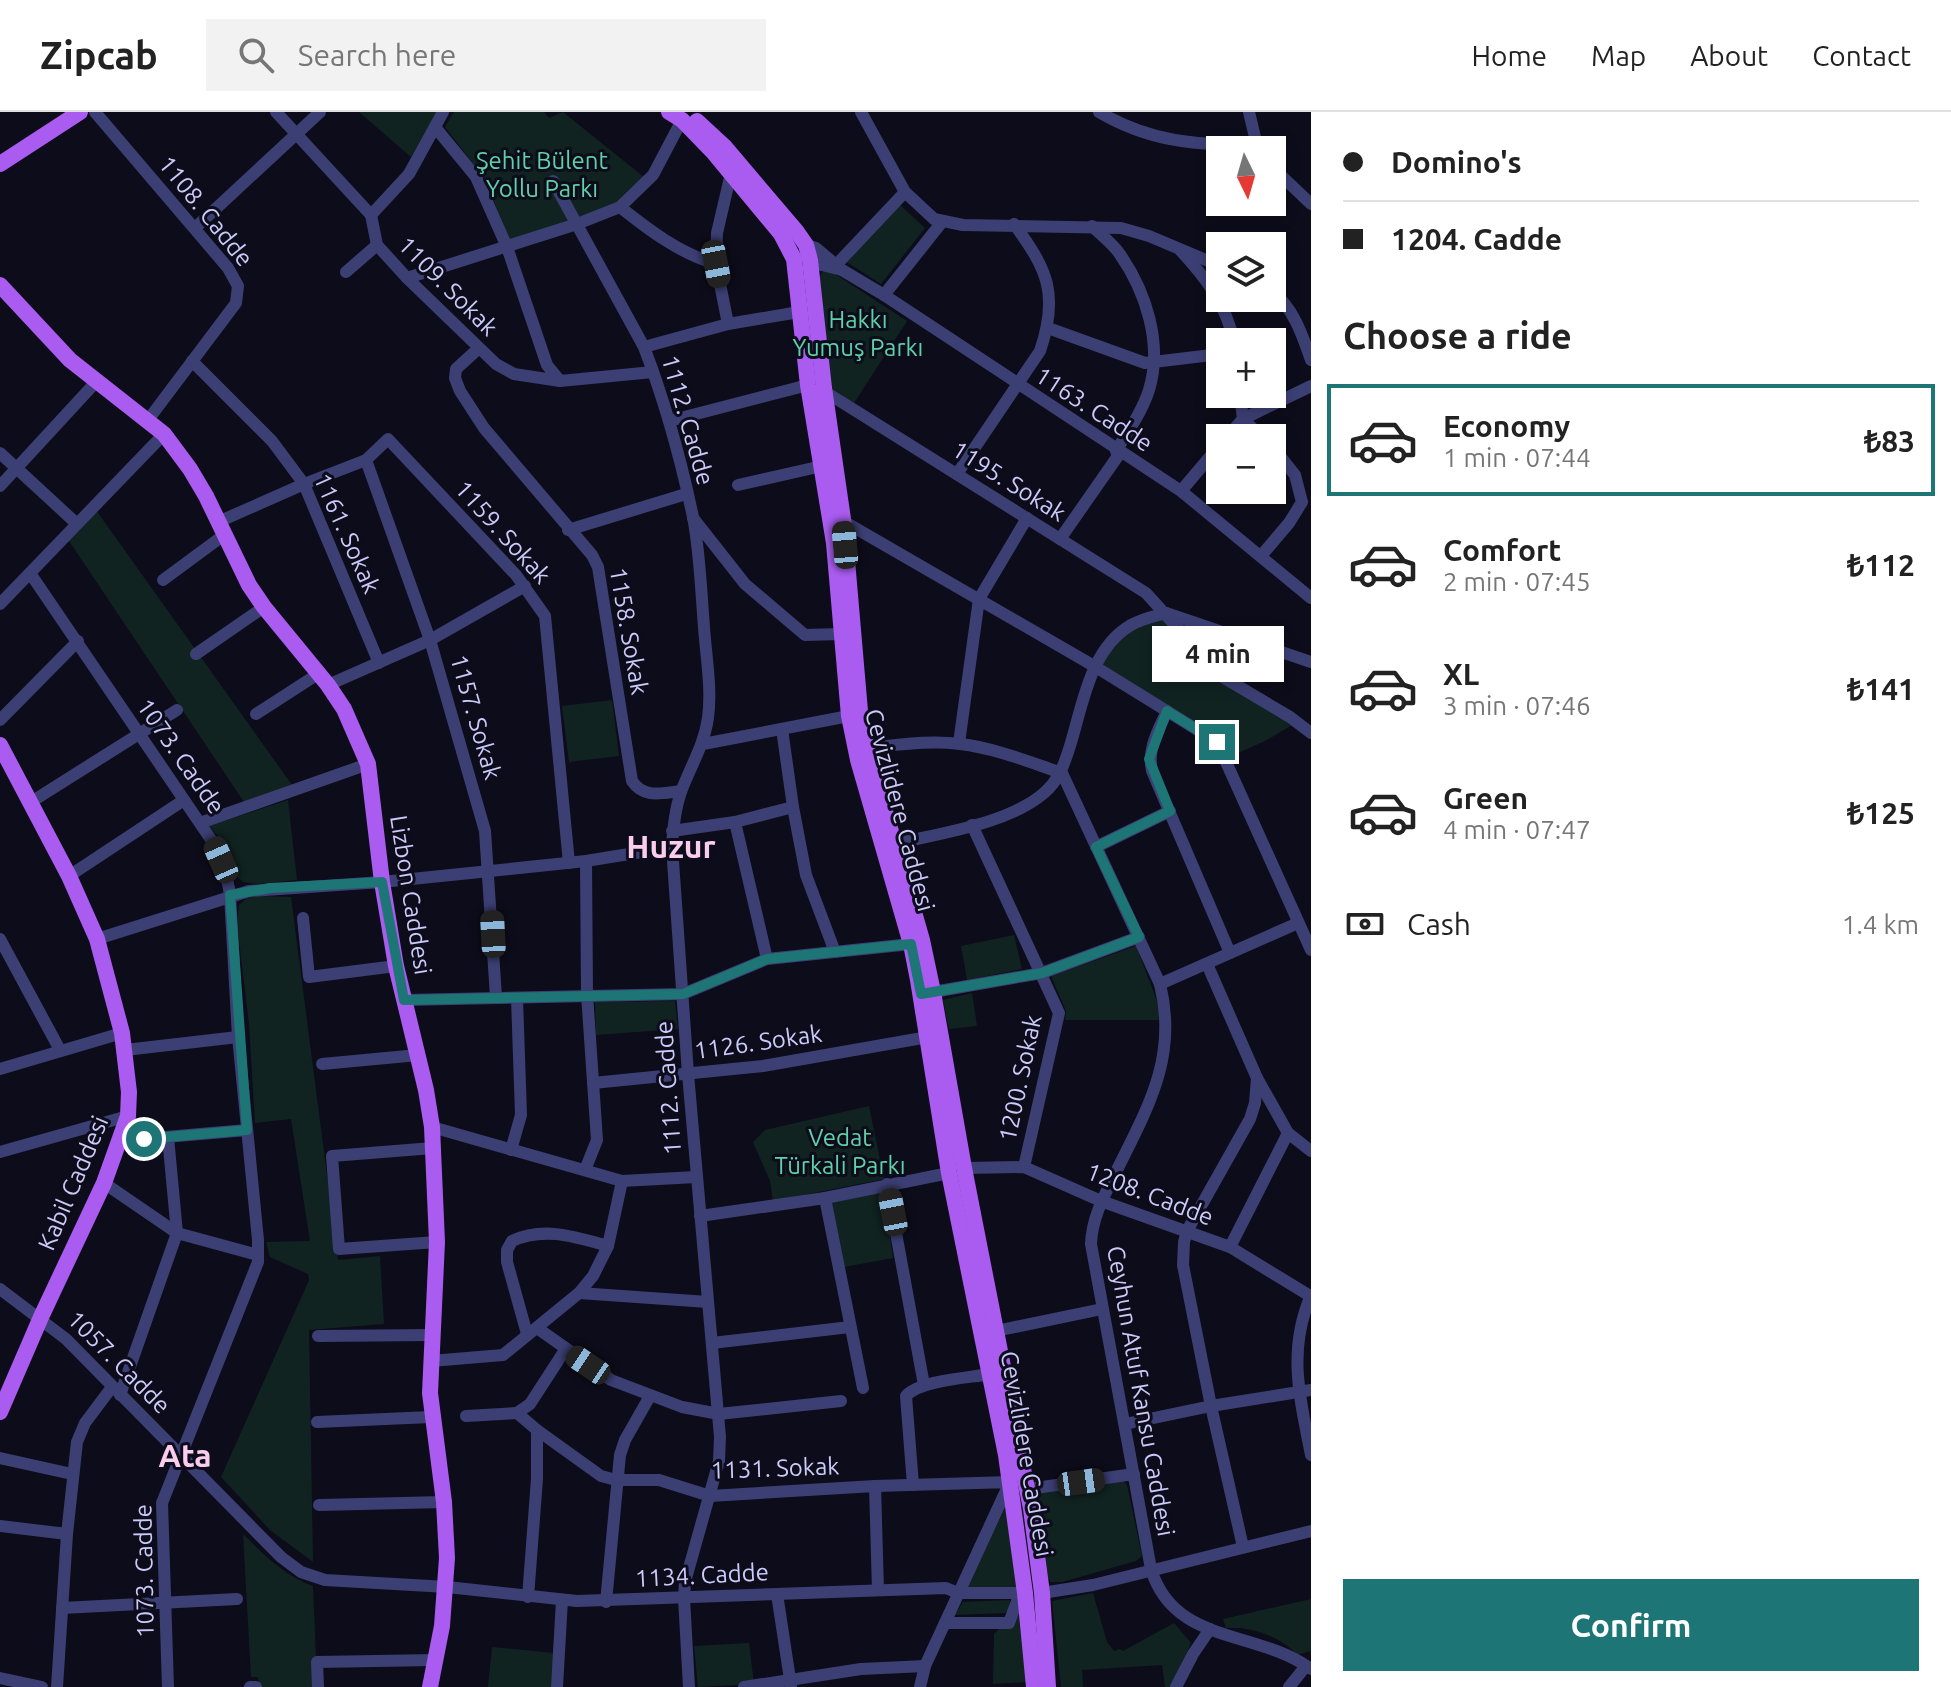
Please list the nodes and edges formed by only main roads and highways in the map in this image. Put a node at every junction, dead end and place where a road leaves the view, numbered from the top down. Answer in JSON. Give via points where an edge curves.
{"nodes":[{"id":1,"x":80,"y":112,"type":"edge"},
{"id":2,"x":680,"y":115,"type":"edge"},
{"id":3,"x":0,"y":164,"type":"edge"},
{"id":4,"x":799,"y":252,"type":"junction"},
{"id":5,"x":0,"y":285,"type":"edge"},
{"id":6,"x":816,"y":388,"type":"junction"},
{"id":7,"x":836,"y":518,"type":"junction"},
{"id":8,"x":0,"y":745,"type":"edge"},
{"id":9,"x":927,"y":993,"type":"junction"},
{"id":10,"x":957,"y":1170,"type":"junction"},
{"id":11,"x":4,"y":1388,"type":"edge"},
{"id":12,"x":0,"y":1412,"type":"edge"},
{"id":13,"x":1029,"y":1593,"type":"junction"},
{"id":14,"x":430,"y":1687,"type":"edge"},
{"id":15,"x":1034,"y":1687,"type":"edge"},
{"id":16,"x":1048,"y":1687,"type":"edge"}],
"edges":[{"from":1,"to":3,"type":"main road"},
{"from":2,"to":4,"type":"main road"},
{"from":2,"to":4,"type":"main road","via":[[724,146],[797,232]]},
{"from":4,"to":6,"type":"main road","name":"Cevizlidere Caddesi"},
{"from":4,"to":6,"type":"main road","name":"Cevizlidere Caddesi","via":[[799,312]]},
{"from":5,"to":14,"type":"main road","name":"Lizbon Caddesi","via":[[95,383],[164,434],[190,469],[264,607],[323,679],[368,764],[396,966],[432,1127],[437,1242],[431,1417],[444,1502],[447,1587]]},
{"from":6,"to":7,"type":"main road","name":"Cevizlidere Caddesi"},
{"from":6,"to":7,"type":"main road","name":"Cevizlidere Caddesi","via":[[822,466]]},
{"from":7,"to":9,"type":"main road","name":"Cevizlidere Caddesi","via":[[867,748],[922,940]]},
{"from":7,"to":9,"type":"main road","name":"Cevizlidere Caddesi","via":[[849,716]]},
{"from":8,"to":11,"type":"main road","name":"Kabil Caddesi","via":[[97,939],[124,1042],[129,1092],[128,1116],[104,1183]]},
{"from":9,"to":10,"type":"main road","name":"Cevizlidere Caddesi"},
{"from":9,"to":10,"type":"main road","name":"Cevizlidere Caddesi","via":[[928,1037]]},
{"from":10,"to":13,"type":"main road","name":"Cevizlidere Caddesi"},
{"from":10,"to":13,"type":"main road","name":"Cevizlidere Caddesi","via":[[1028,1489]]},
{"from":11,"to":12,"type":"main road","name":"Kabil Caddesi"},
{"from":13,"to":15,"type":"main road","name":"Cevizlidere Caddesi"},
{"from":13,"to":16,"type":"main road","name":"Cevizlidere Caddesi"}]}
